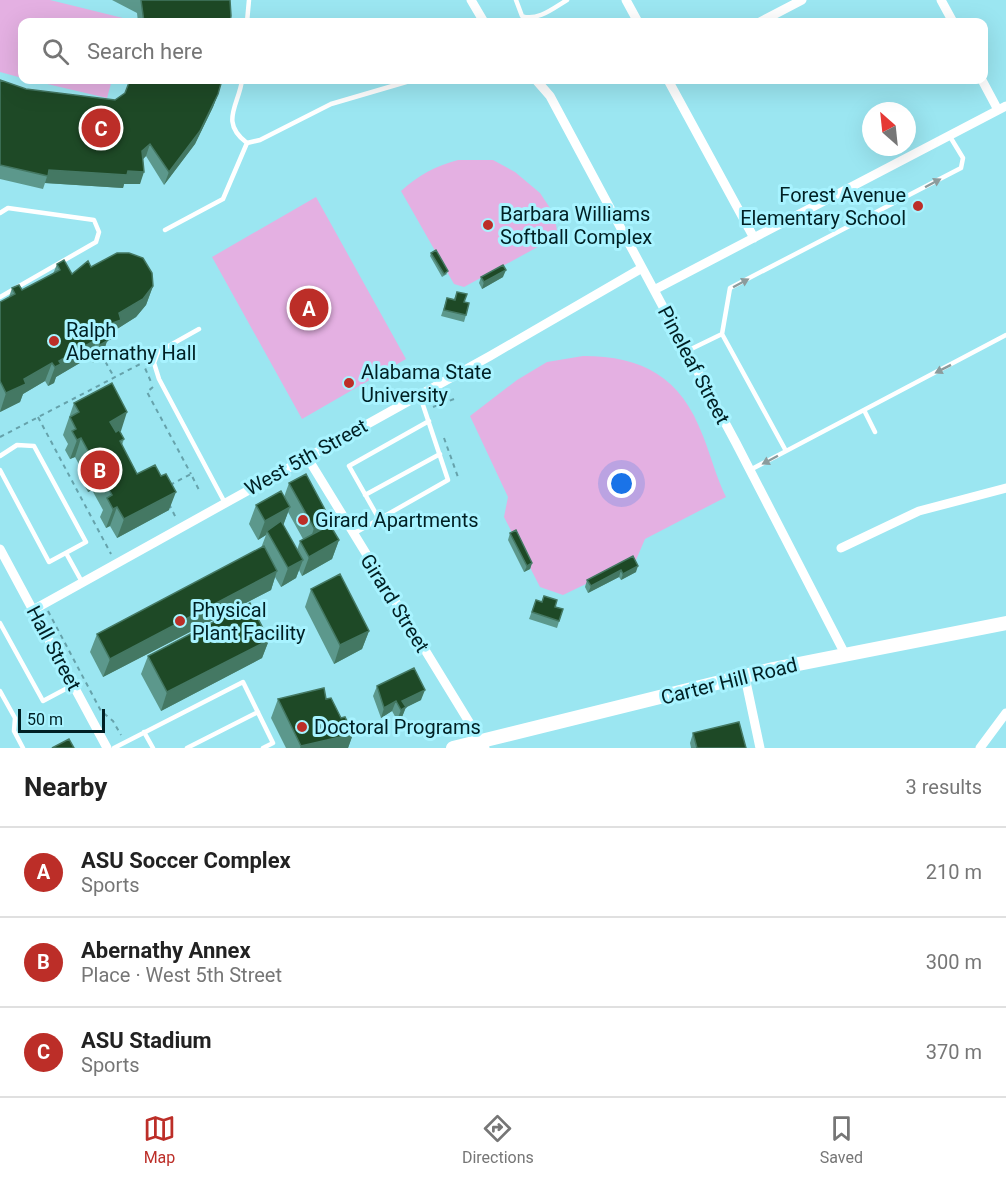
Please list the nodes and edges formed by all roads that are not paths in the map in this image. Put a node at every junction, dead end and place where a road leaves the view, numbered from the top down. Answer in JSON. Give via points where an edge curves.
{"nodes":[{"id":1,"x":249,"y":0,"type":"edge"},
{"id":2,"x":471,"y":0,"type":"edge"},
{"id":3,"x":516,"y":0,"type":"edge"},
{"id":4,"x":567,"y":0,"type":"edge"},
{"id":5,"x":626,"y":0,"type":"edge"},
{"id":6,"x":941,"y":0,"type":"edge"},
{"id":7,"x":798,"y":1,"type":"edge"},
{"id":8,"x":248,"y":18,"type":"edge"},
{"id":9,"x":482,"y":18,"type":"edge"},
{"id":10,"x":636,"y":18,"type":"edge"},
{"id":11,"x":767,"y":18,"type":"edge"},
{"id":12,"x":951,"y":18,"type":"edge"},
{"id":13,"x":241,"y":84,"type":"edge"},
{"id":14,"x":399,"y":84,"type":"edge"},
{"id":15,"x":540,"y":84,"type":"edge"},
{"id":16,"x":670,"y":84,"type":"edge"},
{"id":17,"x":985,"y":84,"type":"edge"},
{"id":18,"x":1002,"y":108,"type":"edge"},
{"id":19,"x":949,"y":135,"type":"junction"},
{"id":20,"x":247,"y":143,"type":"junction"},
{"id":21,"x":0,"y":213,"type":"edge"},
{"id":22,"x":165,"y":231,"type":"dead end"},
{"id":23,"x":754,"y":238,"type":"junction"},
{"id":24,"x":642,"y":268,"type":"junction"},
{"id":25,"x":654,"y":290,"type":"junction"},
{"id":26,"x":0,"y":297,"type":"edge"},
{"id":27,"x":199,"y":329,"type":"dead end"},
{"id":28,"x":722,"y":334,"type":"junction"},
{"id":29,"x":1006,"y":335,"type":"edge"},
{"id":30,"x":687,"y":351,"type":"junction"},
{"id":31,"x":420,"y":394,"type":"junction"},
{"id":32,"x":864,"y":410,"type":"junction"},
{"id":33,"x":429,"y":421,"type":"junction"},
{"id":34,"x":875,"y":432,"type":"dead end"},
{"id":35,"x":786,"y":451,"type":"junction"},
{"id":36,"x":440,"y":454,"type":"junction"},
{"id":37,"x":0,"y":456,"type":"edge"},
{"id":38,"x":307,"y":457,"type":"junction"},
{"id":39,"x":0,"y":470,"type":"edge"},
{"id":40,"x":750,"y":470,"type":"junction"},
{"id":41,"x":1006,"y":488,"type":"edge"},
{"id":42,"x":365,"y":495,"type":"junction"},
{"id":43,"x":225,"y":503,"type":"junction"},
{"id":44,"x":379,"y":519,"type":"junction"},
{"id":45,"x":353,"y":534,"type":"junction"},
{"id":46,"x":841,"y":548,"type":"dead end"},
{"id":47,"x":0,"y":549,"type":"edge"},
{"id":48,"x":66,"y":553,"type":"junction"},
{"id":49,"x":82,"y":582,"type":"junction"},
{"id":50,"x":33,"y":610,"type":"junction"},
{"id":51,"x":0,"y":623,"type":"edge"},
{"id":52,"x":1006,"y":623,"type":"edge"},
{"id":53,"x":845,"y":654,"type":"junction"},
{"id":54,"x":745,"y":677,"type":"junction"},
{"id":55,"x":73,"y":685,"type":"junction"},
{"id":56,"x":0,"y":691,"type":"edge"},
{"id":57,"x":258,"y":712,"type":"junction"},
{"id":58,"x":1006,"y":713,"type":"edge"},
{"id":59,"x":144,"y":732,"type":"junction"},
{"id":60,"x":483,"y":745,"type":"edge"},
{"id":61,"x":23,"y":748,"type":"edge"},
{"id":62,"x":107,"y":748,"type":"edge"},
{"id":63,"x":114,"y":748,"type":"edge"},
{"id":64,"x":153,"y":748,"type":"edge"},
{"id":65,"x":187,"y":748,"type":"edge"},
{"id":66,"x":263,"y":748,"type":"edge"},
{"id":67,"x":453,"y":748,"type":"edge"},
{"id":68,"x":760,"y":748,"type":"edge"},
{"id":69,"x":980,"y":748,"type":"edge"}],
"edges":[{"from":1,"to":8,"type":"lane"},
{"from":2,"to":9,"type":"street"},
{"from":3,"to":4,"type":"lane","via":[[522,16],[528,18]]},
{"from":5,"to":10,"type":"street"},
{"from":6,"to":12,"type":"street"},
{"from":7,"to":11,"type":"street"},
{"from":13,"to":20,"type":"lane","via":[[231,120],[238,136]]},
{"from":14,"to":20,"type":"lane","via":[[331,104]]},
{"from":15,"to":24,"type":"street","name":"Pineleaf Street","via":[[550,96]]},
{"from":16,"to":23,"type":"street"},
{"from":17,"to":18,"type":"street"},
{"from":18,"to":19,"type":"street"},
{"from":19,"to":23,"type":"street"},
{"from":28,"to":19,"type":"lane","one_way":true,"via":[[730,288],[961,168],[963,158]]},
{"from":20,"to":22,"type":"lane","via":[[223,198]]},
{"from":21,"to":26,"type":"lane","via":[[8,208],[94,220],[99,232],[96,242]]},
{"from":23,"to":25,"type":"street"},
{"from":24,"to":25,"type":"street","name":"Pineleaf Street"},
{"from":24,"to":31,"type":"street","name":"West 5th Street"},
{"from":25,"to":30,"type":"street","name":"Pineleaf Street"},
{"from":27,"to":43,"type":"lane","via":[[158,352],[154,363]]},
{"from":28,"to":30,"type":"lane"},
{"from":28,"to":35,"type":"lane"},
{"from":29,"to":32,"type":"lane","one_way":true},
{"from":30,"to":40,"type":"street","name":"Pineleaf Street"},
{"from":31,"to":33,"type":"lane"},
{"from":31,"to":38,"type":"street","name":"West 5th Street"},
{"from":32,"to":34,"type":"lane"},
{"from":32,"to":35,"type":"lane"},
{"from":33,"to":36,"type":"lane"},
{"from":33,"to":42,"type":"lane","via":[[349,466]]},
{"from":35,"to":40,"type":"lane","one_way":true},
{"from":36,"to":42,"type":"lane"},
{"from":36,"to":44,"type":"lane","via":[[448,480]]},
{"from":37,"to":48,"type":"lane","via":[[17,445],[34,446],[86,542]]},
{"from":38,"to":43,"type":"street","name":"West 5th Street"},
{"from":38,"to":45,"type":"street","name":"Girard Street"},
{"from":39,"to":48,"type":"lane","via":[[49,562]]},
{"from":40,"to":53,"type":"street","name":"Pineleaf Street"},
{"from":41,"to":46,"type":"street","via":[[919,511]]},
{"from":42,"to":44,"type":"lane"},
{"from":43,"to":49,"type":"street","name":"West 5th Street"},
{"from":44,"to":45,"type":"lane"},
{"from":45,"to":60,"type":"street","name":"Girard Street"},
{"from":47,"to":50,"type":"street","name":"Hall Street"},
{"from":48,"to":49,"type":"lane"},
{"from":49,"to":50,"type":"street","name":"West 5th Street"},
{"from":50,"to":55,"type":"street","name":"Hall Street"},
{"from":51,"to":55,"type":"lane","via":[[43,701]]},
{"from":52,"to":53,"type":"main road","name":"Carter Hill Road"},
{"from":53,"to":54,"type":"main road","name":"Carter Hill Road"},
{"from":54,"to":60,"type":"main road","name":"Carter Hill Road"},
{"from":54,"to":68,"type":"street"},
{"from":55,"to":62,"type":"street","name":"Hall Street"},
{"from":56,"to":61,"type":"lane","via":[[15,718],[14,731]]},
{"from":57,"to":59,"type":"lane","via":[[243,682]]},
{"from":57,"to":65,"type":"lane"},
{"from":57,"to":66,"type":"lane","via":[[273,743]]},
{"from":58,"to":69,"type":"street"},
{"from":59,"to":63,"type":"lane"},
{"from":59,"to":64,"type":"lane"},
{"from":60,"to":67,"type":"main road","name":"Carter Hill Road"}]}
